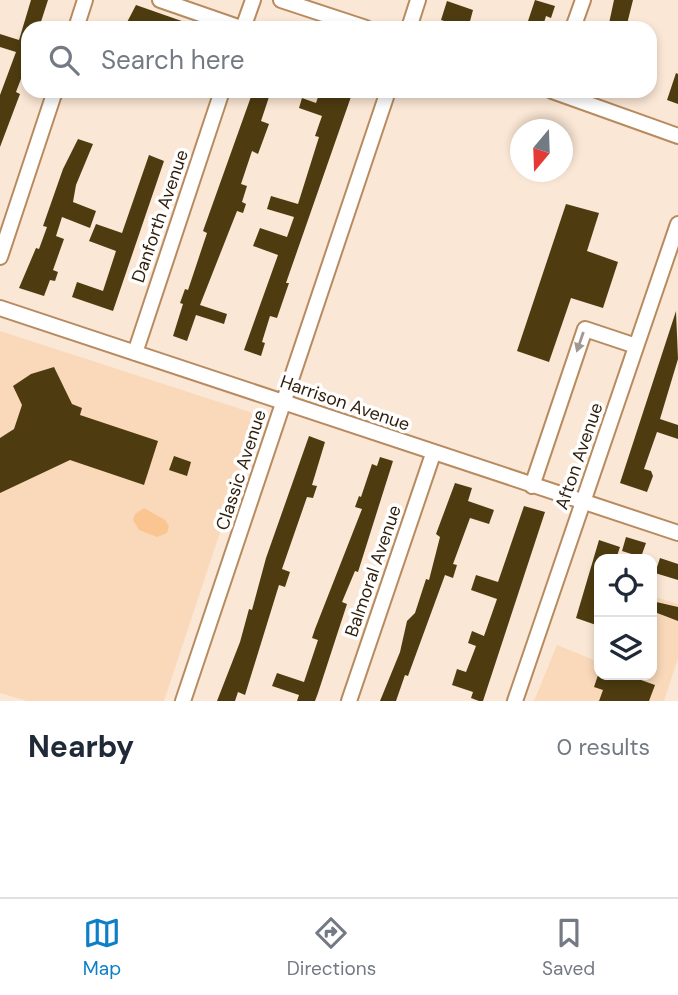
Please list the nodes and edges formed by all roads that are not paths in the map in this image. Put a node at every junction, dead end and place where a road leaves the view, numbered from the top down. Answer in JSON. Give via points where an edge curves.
{"nodes":[{"id":1,"x":85,"y":0,"type":"edge"},
{"id":2,"x":160,"y":0,"type":"edge"},
{"id":3,"x":253,"y":0,"type":"edge"},
{"id":4,"x":281,"y":0,"type":"edge"},
{"id":5,"x":418,"y":0,"type":"edge"},
{"id":6,"x":583,"y":0,"type":"edge"},
{"id":7,"x":78,"y":21,"type":"edge"},
{"id":8,"x":222,"y":21,"type":"edge"},
{"id":9,"x":245,"y":21,"type":"edge"},
{"id":10,"x":345,"y":21,"type":"edge"},
{"id":11,"x":411,"y":21,"type":"edge"},
{"id":12,"x":576,"y":21,"type":"edge"},
{"id":13,"x":53,"y":98,"type":"edge"},
{"id":14,"x":220,"y":98,"type":"edge"},
{"id":15,"x":386,"y":98,"type":"edge"},
{"id":16,"x":572,"y":98,"type":"edge"},
{"id":17,"x":678,"y":136,"type":"edge"},
{"id":18,"x":678,"y":224,"type":"edge"},
{"id":19,"x":0,"y":257,"type":"edge"},
{"id":20,"x":0,"y":308,"type":"edge"},
{"id":21,"x":636,"y":346,"type":"junction"},
{"id":22,"x":135,"y":353,"type":"junction"},
{"id":23,"x":284,"y":402,"type":"junction"},
{"id":24,"x":433,"y":454,"type":"junction"},
{"id":25,"x":532,"y":486,"type":"junction"},
{"id":26,"x":583,"y":502,"type":"junction"},
{"id":27,"x":678,"y":533,"type":"edge"},
{"id":28,"x":183,"y":701,"type":"edge"},
{"id":29,"x":349,"y":701,"type":"edge"},
{"id":30,"x":515,"y":701,"type":"edge"}],
"edges":[{"from":1,"to":7,"type":"street"},
{"from":2,"to":8,"type":"street"},
{"from":3,"to":9,"type":"street"},
{"from":4,"to":10,"type":"street"},
{"from":5,"to":11,"type":"street"},
{"from":6,"to":12,"type":"street"},
{"from":13,"to":19,"type":"street"},
{"from":14,"to":22,"type":"street","name":"Danforth Avenue"},
{"from":15,"to":23,"type":"street","name":"Classic Avenue"},
{"from":16,"to":17,"type":"street"},
{"from":18,"to":21,"type":"street","name":"Afton Avenue"},
{"from":20,"to":22,"type":"street","name":"Harrison Avenue"},
{"from":21,"to":25,"type":"street","one_way":true,"via":[[585,329]]},
{"from":21,"to":26,"type":"street","name":"Afton Avenue"},
{"from":22,"to":23,"type":"street","name":"Harrison Avenue"},
{"from":23,"to":24,"type":"street","name":"Harrison Avenue"},
{"from":23,"to":28,"type":"street","name":"Classic Avenue"},
{"from":24,"to":25,"type":"street","name":"Harrison Avenue"},
{"from":24,"to":29,"type":"street","name":"Balmoral Avenue"},
{"from":25,"to":26,"type":"street","name":"Harrison Avenue"},
{"from":26,"to":27,"type":"street","name":"Harrison Avenue"},
{"from":26,"to":30,"type":"street","name":"Afton Avenue"}]}
